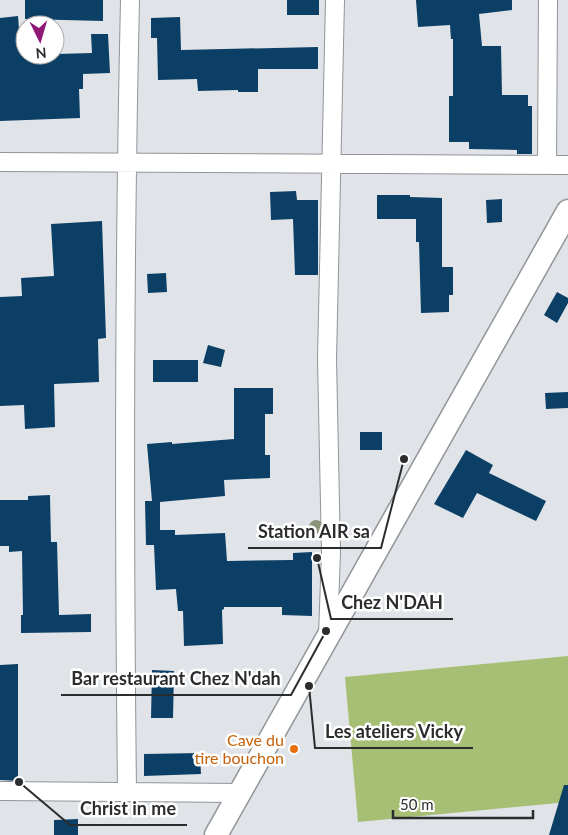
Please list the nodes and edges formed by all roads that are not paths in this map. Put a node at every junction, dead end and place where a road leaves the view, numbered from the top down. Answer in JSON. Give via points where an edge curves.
{"nodes":[{"id":1,"x":130,"y":0,"type":"edge"},
{"id":2,"x":335,"y":0,"type":"edge"},
{"id":3,"x":548,"y":0,"type":"edge"},
{"id":4,"x":0,"y":162,"type":"edge"},
{"id":5,"x":126,"y":162,"type":"junction"},
{"id":6,"x":332,"y":164,"type":"junction"},
{"id":7,"x":547,"y":165,"type":"junction"},
{"id":8,"x":568,"y":165,"type":"edge"},
{"id":9,"x":568,"y":211,"type":"edge"},
{"id":10,"x":328,"y":636,"type":"junction"},
{"id":11,"x":0,"y":791,"type":"edge"},
{"id":12,"x":127,"y":792,"type":"junction"},
{"id":13,"x":240,"y":792,"type":"junction"},
{"id":14,"x":216,"y":835,"type":"edge"}],
"edges":[{"from":1,"to":5,"type":"street"},
{"from":2,"to":6,"type":"street"},
{"from":3,"to":7,"type":"street"},
{"from":4,"to":5,"type":"street"},
{"from":5,"to":6,"type":"street"},
{"from":5,"to":12,"type":"street","via":[[124,555]]},
{"from":6,"to":7,"type":"street"},
{"from":6,"to":10,"type":"street","via":[[327,359],[331,552]]},
{"from":7,"to":8,"type":"street"},
{"from":9,"to":10,"type":"street"},
{"from":10,"to":13,"type":"street"},
{"from":11,"to":12,"type":"street"},
{"from":12,"to":13,"type":"street"},
{"from":13,"to":14,"type":"street"}]}
